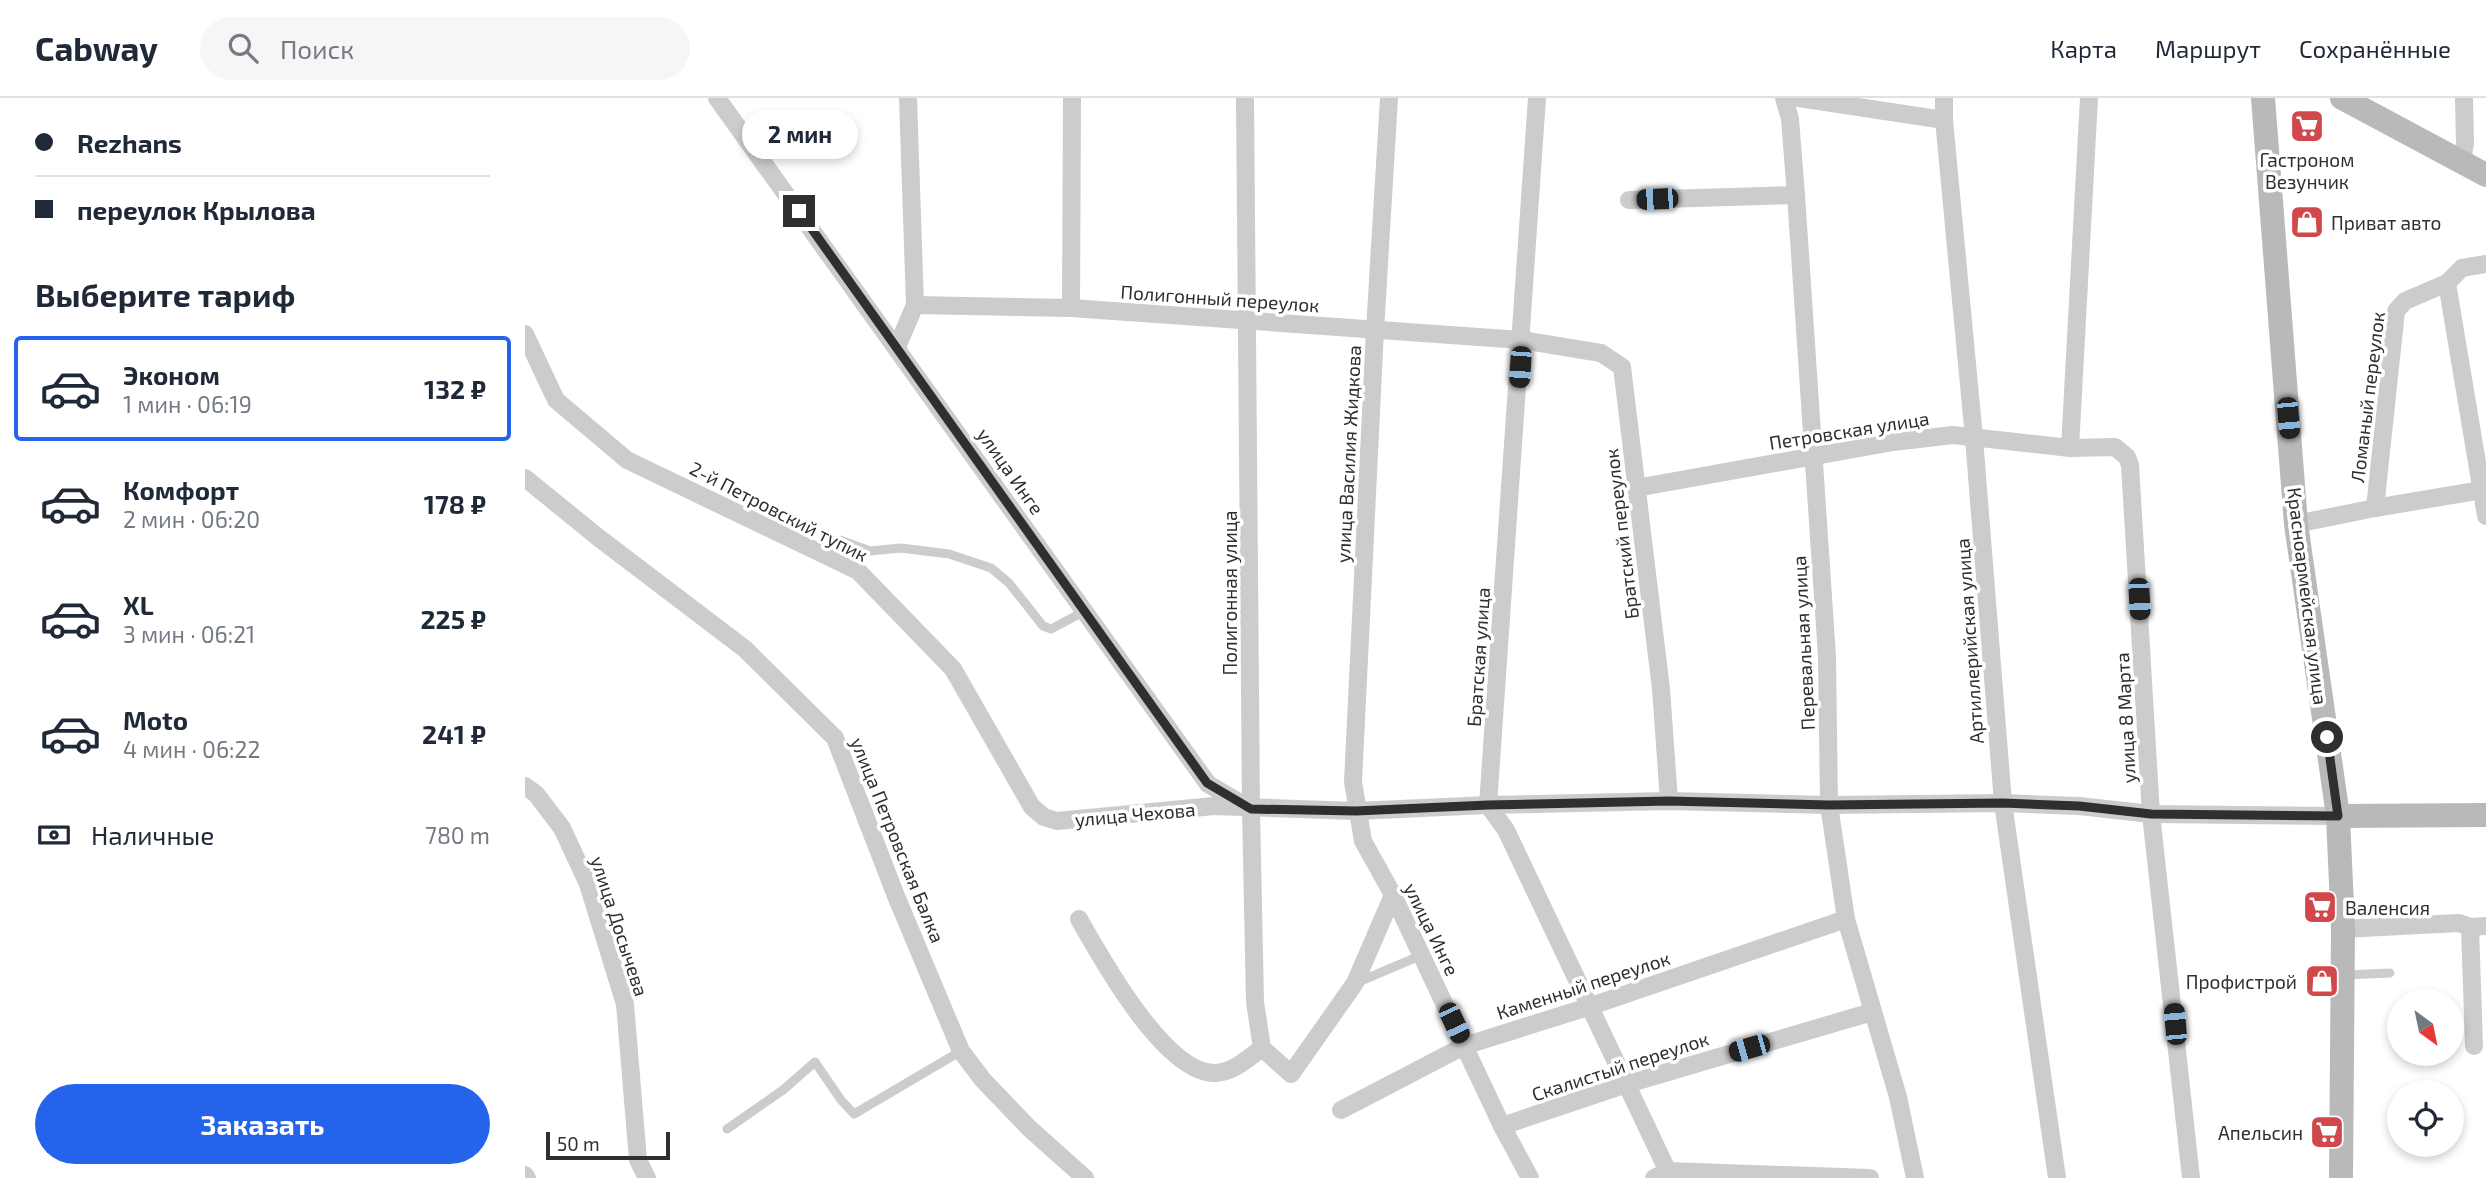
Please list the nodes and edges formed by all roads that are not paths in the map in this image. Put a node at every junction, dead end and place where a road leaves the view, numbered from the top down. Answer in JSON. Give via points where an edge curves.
{"nodes":[{"id":1,"x":717,"y":98,"type":"edge"},
{"id":2,"x":908,"y":98,"type":"edge"},
{"id":3,"x":1072,"y":98,"type":"edge"},
{"id":4,"x":1245,"y":98,"type":"edge"},
{"id":5,"x":1389,"y":98,"type":"edge"},
{"id":6,"x":1537,"y":98,"type":"edge"},
{"id":7,"x":1784,"y":98,"type":"edge"},
{"id":8,"x":1798,"y":98,"type":"edge"},
{"id":9,"x":1944,"y":98,"type":"edge"},
{"id":10,"x":2089,"y":98,"type":"edge"},
{"id":11,"x":2263,"y":98,"type":"edge"},
{"id":12,"x":2341,"y":98,"type":"edge"},
{"id":13,"x":2464,"y":98,"type":"edge"},
{"id":14,"x":1944,"y":120,"type":"junction"},
{"id":15,"x":2462,"y":162,"type":"junction"},
{"id":16,"x":2486,"y":175,"type":"edge"},
{"id":17,"x":1796,"y":195,"type":"junction"},
{"id":18,"x":1629,"y":200,"type":"dead end"},
{"id":19,"x":2486,"y":264,"type":"edge"},
{"id":20,"x":2447,"y":283,"type":"junction"},
{"id":21,"x":915,"y":305,"type":"junction"},
{"id":22,"x":1071,"y":308,"type":"junction"},
{"id":23,"x":1248,"y":322,"type":"junction"},
{"id":24,"x":1375,"y":330,"type":"junction"},
{"id":25,"x":525,"y":334,"type":"edge"},
{"id":26,"x":1521,"y":340,"type":"junction"},
{"id":27,"x":897,"y":347,"type":"junction"},
{"id":28,"x":1975,"y":438,"type":"junction"},
{"id":29,"x":2070,"y":448,"type":"junction"},
{"id":30,"x":1813,"y":457,"type":"junction"},
{"id":31,"x":525,"y":478,"type":"edge"},
{"id":32,"x":1636,"y":488,"type":"junction"},
{"id":33,"x":2482,"y":490,"type":"junction"},
{"id":34,"x":2375,"y":508,"type":"junction"},
{"id":35,"x":2486,"y":516,"type":"edge"},
{"id":36,"x":2296,"y":524,"type":"junction"},
{"id":37,"x":840,"y":540,"type":"dead end"},
{"id":38,"x":1085,"y":611,"type":"junction"},
{"id":39,"x":525,"y":786,"type":"edge"},
{"id":40,"x":1669,"y":801,"type":"junction"},
{"id":41,"x":2003,"y":803,"type":"junction"},
{"id":42,"x":1488,"y":805,"type":"junction"},
{"id":43,"x":1829,"y":805,"type":"junction"},
{"id":44,"x":1251,"y":809,"type":"junction"},
{"id":45,"x":1356,"y":811,"type":"junction"},
{"id":46,"x":2151,"y":814,"type":"junction"},
{"id":47,"x":2486,"y":815,"type":"edge"},
{"id":48,"x":2338,"y":816,"type":"junction"},
{"id":49,"x":1044,"y":817,"type":"joint"},
{"id":50,"x":1393,"y":895,"type":"junction"},
{"id":51,"x":1079,"y":919,"type":"dead end"},
{"id":52,"x":1846,"y":919,"type":"junction"},
{"id":53,"x":2478,"y":927,"type":"edge"},
{"id":54,"x":2343,"y":929,"type":"junction"},
{"id":55,"x":1422,"y":954,"type":"junction"},
{"id":56,"x":2390,"y":974,"type":"dead end"},
{"id":57,"x":2344,"y":975,"type":"junction"},
{"id":58,"x":1355,"y":983,"type":"junction"},
{"id":59,"x":1591,"y":1006,"type":"junction"},
{"id":60,"x":1872,"y":1012,"type":"junction"},
{"id":61,"x":1464,"y":1046,"type":"junction"},
{"id":62,"x":2474,"y":1046,"type":"dead end"},
{"id":63,"x":1262,"y":1048,"type":"junction"},
{"id":64,"x":961,"y":1051,"type":"junction"},
{"id":65,"x":1627,"y":1084,"type":"junction"},
{"id":66,"x":1341,"y":1110,"type":"dead end"},
{"id":67,"x":1502,"y":1126,"type":"junction"},
{"id":68,"x":727,"y":1129,"type":"dead end"},
{"id":69,"x":1664,"y":1176,"type":"edge"},
{"id":70,"x":647,"y":1178,"type":"edge"},
{"id":71,"x":1084,"y":1178,"type":"edge"},
{"id":72,"x":1530,"y":1178,"type":"edge"},
{"id":73,"x":1870,"y":1178,"type":"edge"},
{"id":74,"x":1915,"y":1178,"type":"edge"},
{"id":75,"x":2057,"y":1178,"type":"edge"},
{"id":76,"x":2191,"y":1178,"type":"edge"},
{"id":77,"x":2341,"y":1178,"type":"edge"}],
"edges":[{"from":1,"to":27,"type":"street","name":"улица Инге"},
{"from":2,"to":21,"type":"street"},
{"from":3,"to":22,"type":"street"},
{"from":4,"to":23,"type":"street","name":"Полигонная улица"},
{"from":5,"to":24,"type":"street","name":"улица Василия Жидкова"},
{"from":6,"to":26,"type":"street","name":"Братская улица"},
{"from":7,"to":17,"type":"street","name":"Перевальная улица"},
{"from":8,"to":14,"type":"street"},
{"from":9,"to":14,"type":"street","name":"Артиллерийская улица"},
{"from":10,"to":29,"type":"street"},
{"from":11,"to":36,"type":"main road","name":"Красноармейская улица"},
{"from":12,"to":15,"type":"main road"},
{"from":13,"to":15,"type":"street"},
{"from":14,"to":28,"type":"street","name":"Артиллерийская улица"},
{"from":15,"to":16,"type":"main road"},
{"from":17,"to":18,"type":"street"},
{"from":17,"to":30,"type":"street","name":"Перевальная улица"},
{"from":19,"to":20,"type":"street","name":"Ломаный переулок","via":[[2462,268]]},
{"from":20,"to":33,"type":"street"},
{"from":20,"to":34,"type":"street","name":"Ломаный переулок","via":[[2405,301],[2396,311]]},
{"from":21,"to":22,"type":"street","name":"Полигонный переулок"},
{"from":21,"to":27,"type":"street"},
{"from":22,"to":23,"type":"street","name":"Полигонный переулок"},
{"from":23,"to":24,"type":"street","name":"Полигонный переулок"},
{"from":23,"to":44,"type":"street","name":"Полигонная улица"},
{"from":24,"to":26,"type":"street","name":"Полигонный переулок"},
{"from":24,"to":45,"type":"street","name":"улица Василия Жидкова","via":[[1353,782]]},
{"from":25,"to":49,"type":"street","name":"2-й Петровский тупик","via":[[556,400],[627,460],[858,571],[953,669],[1032,807]]},
{"from":26,"to":32,"type":"street","name":"Братский переулок","via":[[1601,353],[1622,367]]},
{"from":26,"to":42,"type":"street","name":"Братская улица"},
{"from":27,"to":38,"type":"street","name":"улица Инге"},
{"from":28,"to":29,"type":"street","name":"Петровская улица"},
{"from":28,"to":30,"type":"street","name":"Петровская улица","via":[[1952,435]]},
{"from":28,"to":41,"type":"street","name":"Артиллерийская улица"},
{"from":29,"to":46,"type":"street","name":"улица 8 Марта","via":[[2115,446],[2130,465]]},
{"from":30,"to":32,"type":"street","name":"Петровская улица"},
{"from":30,"to":43,"type":"street","name":"Перевальная улица","via":[[1828,656]]},
{"from":31,"to":64,"type":"street","name":"улица Петровская Балка","via":[[745,649],[835,738]]},
{"from":32,"to":40,"type":"street","name":"Братский переулок","via":[[1661,689]]},
{"from":33,"to":34,"type":"street","name":"Ломаный переулок"},
{"from":33,"to":35,"type":"street"},
{"from":34,"to":36,"type":"street","name":"Ломаный переулок"},
{"from":36,"to":48,"type":"main road","name":"Красноармейская улица"},
{"from":37,"to":38,"type":"lane","via":[[870,551],[901,548],[949,554],[992,568],[1043,626],[1051,629]]},
{"from":38,"to":44,"type":"street","name":"улица Инге","via":[[1207,783]]},
{"from":39,"to":70,"type":"street","name":"улица Досычева","via":[[562,828],[588,884],[625,1004],[638,1160]]},
{"from":40,"to":42,"type":"street","name":"улица Чехова"},
{"from":40,"to":43,"type":"street","name":"улица Чехова"},
{"from":41,"to":43,"type":"street","name":"улица Чехова"},
{"from":41,"to":46,"type":"street","name":"улица Чехова"},
{"from":41,"to":75,"type":"street","name":"Артиллерийская улица"},
{"from":42,"to":45,"type":"street","name":"улица Чехова"},
{"from":42,"to":59,"type":"street","via":[[1506,830]]},
{"from":43,"to":52,"type":"street","name":"Перевальная улица"},
{"from":44,"to":45,"type":"street","name":"улица Чехова"},
{"from":44,"to":49,"type":"street","name":"улица Чехова","via":[[1213,806],[1057,821]]},
{"from":44,"to":63,"type":"street","name":"Полигонная улица","via":[[1255,1002]]},
{"from":45,"to":50,"type":"street","name":"улица Инге","via":[[1363,841]]},
{"from":46,"to":48,"type":"street","name":"улица Чехова"},
{"from":46,"to":76,"type":"street","name":"улица 8 Марта"},
{"from":47,"to":48,"type":"main road","name":"улица Чехова"},
{"from":48,"to":54,"type":"main road","name":"Красноармейская улица"},
{"from":50,"to":55,"type":"street","name":"улица Инге"},
{"from":50,"to":58,"type":"street"},
{"from":51,"to":63,"type":"street","via":[[1158,1040],[1200,1072],[1235,1068]]},
{"from":52,"to":59,"type":"street","name":"Каменный переулок"},
{"from":52,"to":60,"type":"street","name":"Перевальная улица"},
{"from":53,"to":54,"type":"street","via":[[2459,923]]},
{"from":53,"to":62,"type":"street"},
{"from":54,"to":57,"type":"main road","name":"Красноармейская улица"},
{"from":55,"to":58,"type":"lane"},
{"from":55,"to":61,"type":"street","name":"улица Инге"},
{"from":56,"to":57,"type":"lane"},
{"from":57,"to":77,"type":"main road","name":"Красноармейская улица"},
{"from":58,"to":63,"type":"street","via":[[1291,1074]]},
{"from":59,"to":61,"type":"street","name":"Каменный переулок"},
{"from":59,"to":65,"type":"street"},
{"from":60,"to":65,"type":"street","name":"Скалистый переулок"},
{"from":60,"to":74,"type":"street","name":"Перевальная улица","via":[[1898,1097]]},
{"from":61,"to":66,"type":"street","name":"Каменный переулок"},
{"from":61,"to":67,"type":"street","name":"улица Инге"},
{"from":64,"to":68,"type":"lane","via":[[854,1114],[815,1062]]},
{"from":64,"to":71,"type":"street","name":"улица Петровская Балка","via":[[1029,1128]]},
{"from":65,"to":67,"type":"street","name":"Скалистый переулок"},
{"from":65,"to":69,"type":"street"},
{"from":67,"to":72,"type":"street","name":"улица Инге"},
{"from":69,"to":73,"type":"street"}]}
